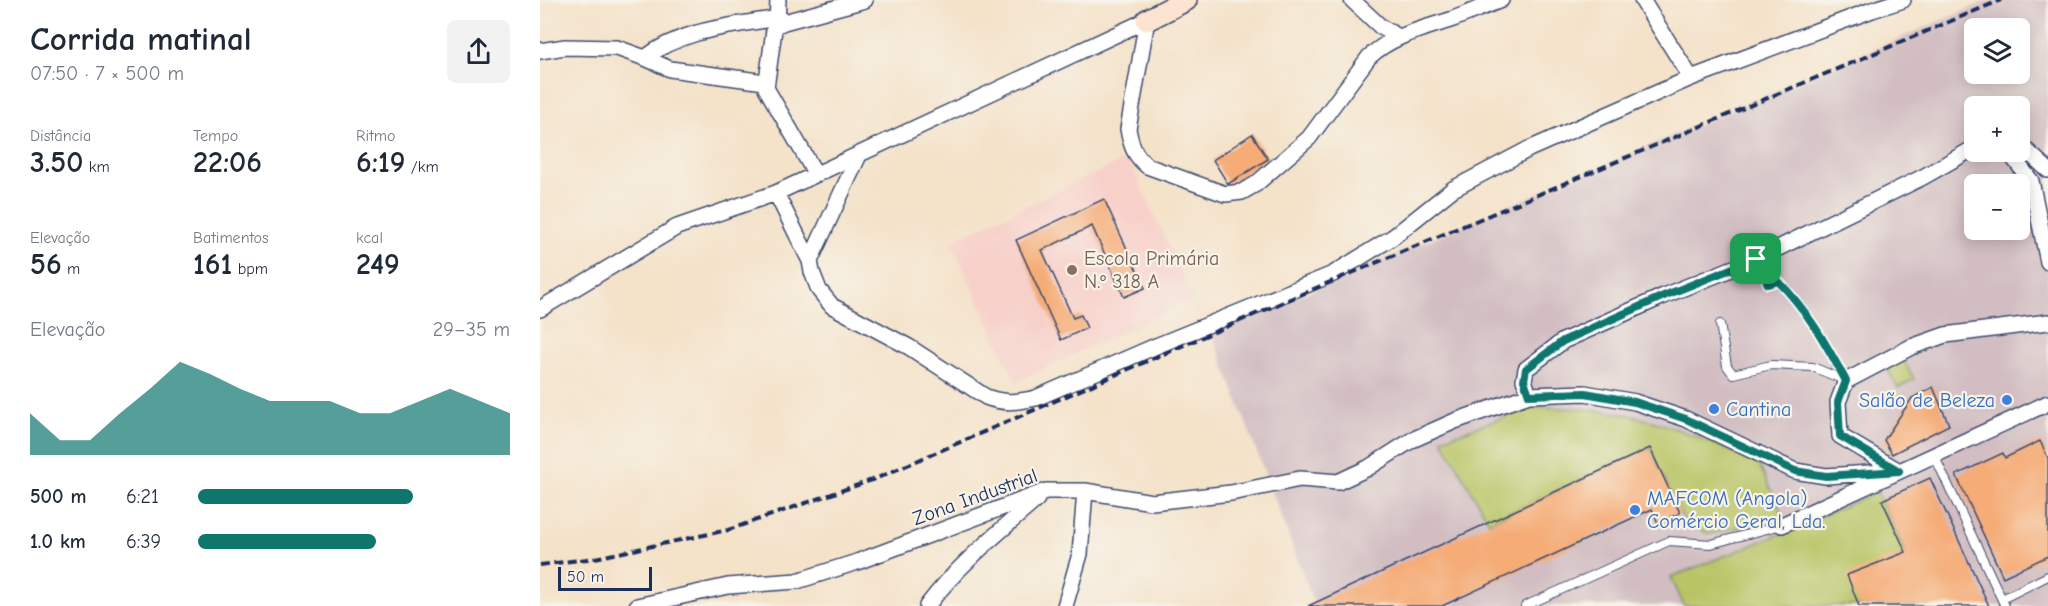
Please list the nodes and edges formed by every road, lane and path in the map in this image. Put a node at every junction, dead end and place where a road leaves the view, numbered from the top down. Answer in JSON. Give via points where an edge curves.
{"nodes":[{"id":1,"x":778,"y":0,"type":"edge"},
{"id":2,"x":865,"y":0,"type":"edge"},
{"id":3,"x":1186,"y":0,"type":"edge"},
{"id":4,"x":1352,"y":0,"type":"edge"},
{"id":5,"x":1501,"y":0,"type":"edge"},
{"id":6,"x":1642,"y":0,"type":"edge"},
{"id":7,"x":1903,"y":0,"type":"edge"},
{"id":8,"x":1147,"y":20,"type":"junction"},
{"id":9,"x":777,"y":22,"type":"junction"},
{"id":10,"x":1399,"y":37,"type":"junction"},
{"id":11,"x":540,"y":51,"type":"edge"},
{"id":12,"x":645,"y":58,"type":"junction"},
{"id":13,"x":1691,"y":78,"type":"junction"},
{"id":14,"x":765,"y":82,"type":"junction"},
{"id":15,"x":859,"y":154,"type":"junction"},
{"id":16,"x":1964,"y":154,"type":"edge"},
{"id":17,"x":2030,"y":154,"type":"edge"},
{"id":18,"x":2017,"y":162,"type":"edge"},
{"id":19,"x":2048,"y":170,"type":"edge"},
{"id":20,"x":815,"y":173,"type":"junction"},
{"id":21,"x":776,"y":193,"type":"junction"},
{"id":22,"x":1756,"y":259,"type":"junction"},
{"id":23,"x":810,"y":261,"type":"junction"},
{"id":24,"x":2048,"y":262,"type":"edge"},
{"id":25,"x":540,"y":309,"type":"edge"},
{"id":26,"x":2048,"y":322,"type":"edge"},
{"id":27,"x":1720,"y":324,"type":"dead end"},
{"id":28,"x":1846,"y":381,"type":"junction"},
{"id":29,"x":1529,"y":395,"type":"junction"},
{"id":30,"x":2048,"y":403,"type":"edge"},
{"id":31,"x":1934,"y":455,"type":"junction"},
{"id":32,"x":1899,"y":471,"type":"junction"},
{"id":33,"x":1046,"y":491,"type":"junction"},
{"id":34,"x":1085,"y":491,"type":"junction"},
{"id":35,"x":1782,"y":525,"type":"joint"},
{"id":36,"x":2048,"y":576,"type":"edge"},
{"id":37,"x":2003,"y":602,"type":"edge"},
{"id":38,"x":657,"y":604,"type":"edge"},
{"id":39,"x":637,"y":606,"type":"edge"},
{"id":40,"x":927,"y":606,"type":"edge"},
{"id":41,"x":1065,"y":606,"type":"edge"},
{"id":42,"x":1525,"y":606,"type":"edge"}],
"edges":[{"from":1,"to":9,"type":"street"},
{"from":2,"to":9,"type":"street"},
{"from":3,"to":8,"type":"street"},
{"from":4,"to":10,"type":"street","via":[[1381,27]]},
{"from":5,"to":10,"type":"street"},
{"from":6,"to":13,"type":"street"},
{"from":7,"to":13,"type":"street"},
{"from":8,"to":10,"type":"street","via":[[1128,129],[1131,146],[1147,166],[1225,194],[1242,192],[1256,184],[1309,138],[1369,57]]},
{"from":8,"to":15,"type":"street"},
{"from":9,"to":12,"type":"street","via":[[720,27],[671,42]]},
{"from":9,"to":14,"type":"street"},
{"from":11,"to":12,"type":"street","via":[[565,47],[617,48]]},
{"from":12,"to":14,"type":"street","via":[[670,69]]},
{"from":13,"to":23,"type":"street","via":[[1529,149],[1453,189],[1393,237],[1334,274],[1017,403],[986,397],[909,347],[832,306],[819,290]]},
{"from":14,"to":20,"type":"street","via":[[768,94]]},
{"from":15,"to":20,"type":"street"},
{"from":15,"to":23,"type":"street"},
{"from":16,"to":22,"type":"street"},
{"from":17,"to":19,"type":"street"},
{"from":18,"to":24,"type":"street","via":[[2031,181]]},
{"from":20,"to":21,"type":"street"},
{"from":21,"to":23,"type":"street"},
{"from":21,"to":25,"type":"street","via":[[677,227]]},
{"from":22,"to":28,"type":"lane","via":[[1768,284],[1778,281],[1797,300]]},
{"from":22,"to":29,"type":"street","via":[[1563,341],[1526,369],[1524,380]]},
{"from":26,"to":28,"type":"street","via":[[1945,335],[1911,347]]},
{"from":27,"to":28,"type":"lane","via":[[1727,366],[1733,374],[1772,365],[1813,367]]},
{"from":28,"to":32,"type":"street","via":[[1838,402],[1840,436]]},
{"from":29,"to":32,"type":"street","name":"Zona Industrial","via":[[1585,393],[1635,402],[1686,419],[1795,471],[1826,476]]},
{"from":29,"to":34,"type":"street","name":"Zona Industrial","via":[[1412,440],[1338,482],[1300,479],[1231,493],[1152,502]]},
{"from":30,"to":31,"type":"street"},
{"from":31,"to":32,"type":"street"},
{"from":31,"to":37,"type":"lane"},
{"from":32,"to":35,"type":"street"},
{"from":33,"to":34,"type":"street","name":"Zona Industrial"},
{"from":33,"to":38,"type":"street","name":"Zona Industrial","via":[[797,581],[729,586]]},
{"from":33,"to":40,"type":"street","via":[[978,550],[942,585]]},
{"from":34,"to":41,"type":"street","via":[[1080,554]]},
{"from":35,"to":42,"type":"lane","via":[[1711,544],[1669,541]]},
{"from":36,"to":37,"type":"lane"},
{"from":38,"to":39,"type":"street","name":"Zona Industrial"}]}
